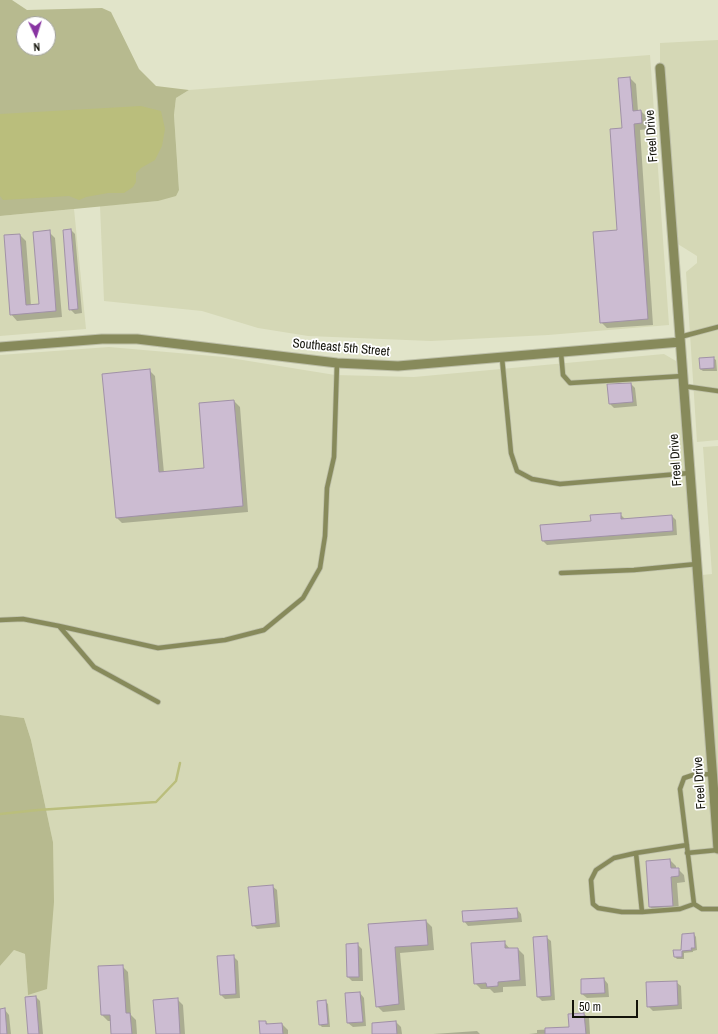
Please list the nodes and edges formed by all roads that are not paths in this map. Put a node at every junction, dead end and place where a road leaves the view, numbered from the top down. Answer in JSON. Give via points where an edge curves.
{"nodes":[{"id":1,"x":660,"y":68,"type":"dead end"},
{"id":2,"x":718,"y":327,"type":"edge"},
{"id":3,"x":680,"y":340,"type":"junction"},
{"id":4,"x":0,"y":347,"type":"edge"},
{"id":5,"x":561,"y":353,"type":"junction"},
{"id":6,"x":502,"y":358,"type":"junction"},
{"id":7,"x":337,"y":362,"type":"junction"},
{"id":8,"x":683,"y":381,"type":"junction"},
{"id":9,"x":718,"y":391,"type":"edge"},
{"id":10,"x":690,"y":473,"type":"junction"},
{"id":11,"x":697,"y":564,"type":"junction"},
{"id":12,"x":561,"y":573,"type":"dead end"},
{"id":13,"x":0,"y":620,"type":"edge"},
{"id":14,"x":59,"y":626,"type":"junction"},
{"id":15,"x":158,"y":702,"type":"dead end"},
{"id":16,"x":714,"y":748,"type":"edge"},
{"id":17,"x":712,"y":774,"type":"junction"},
{"id":18,"x":717,"y":823,"type":"edge"},
{"id":19,"x":687,"y":845,"type":"junction"},
{"id":20,"x":718,"y":849,"type":"edge"},
{"id":21,"x":636,"y":852,"type":"junction"},
{"id":22,"x":688,"y":853,"type":"junction"},
{"id":23,"x":694,"y":904,"type":"junction"},
{"id":24,"x":718,"y":909,"type":"edge"},
{"id":25,"x":642,"y":912,"type":"junction"}],
"edges":[{"from":1,"to":3,"type":"street","name":"Freel Drive"},
{"from":2,"to":3,"type":"lane"},
{"from":3,"to":5,"type":"street","name":"Southeast 5th Street"},
{"from":3,"to":8,"type":"street","name":"Freel Drive"},
{"from":4,"to":7,"type":"street","name":"Southeast 5th Street","via":[[102,339],[137,339]]},
{"from":5,"to":6,"type":"street","name":"Southeast 5th Street"},
{"from":5,"to":8,"type":"lane","via":[[563,374],[570,383]]},
{"from":6,"to":7,"type":"street","name":"Southeast 5th Street","via":[[398,366]]},
{"from":6,"to":10,"type":"lane","via":[[511,453],[517,471],[532,479],[560,484]]},
{"from":7,"to":14,"type":"lane","via":[[334,457],[327,488],[325,536],[320,568],[303,598],[264,630],[225,640],[158,648]]},
{"from":8,"to":9,"type":"lane"},
{"from":8,"to":10,"type":"street","name":"Freel Drive"},
{"from":10,"to":11,"type":"street","name":"Freel Drive"},
{"from":11,"to":12,"type":"lane"},
{"from":11,"to":16,"type":"street","name":"Freel Drive"},
{"from":13,"to":14,"type":"lane","via":[[23,619]]},
{"from":14,"to":15,"type":"lane","via":[[94,667]]},
{"from":16,"to":17,"type":"street","name":"Freel Drive"},
{"from":17,"to":18,"type":"street","name":"Freel Drive"},
{"from":17,"to":19,"type":"lane","via":[[684,778],[680,788]]},
{"from":18,"to":20,"type":"street","name":"Freel Drive"},
{"from":19,"to":21,"type":"lane"},
{"from":19,"to":22,"type":"lane"},
{"from":20,"to":22,"type":"lane"},
{"from":21,"to":25,"type":"lane"},
{"from":21,"to":25,"type":"lane","via":[[614,858],[596,870],[591,880],[593,904],[598,908],[622,912]]},
{"from":22,"to":23,"type":"lane"},
{"from":23,"to":24,"type":"lane","via":[[702,908]]},
{"from":23,"to":25,"type":"lane","via":[[680,909]]}]}
